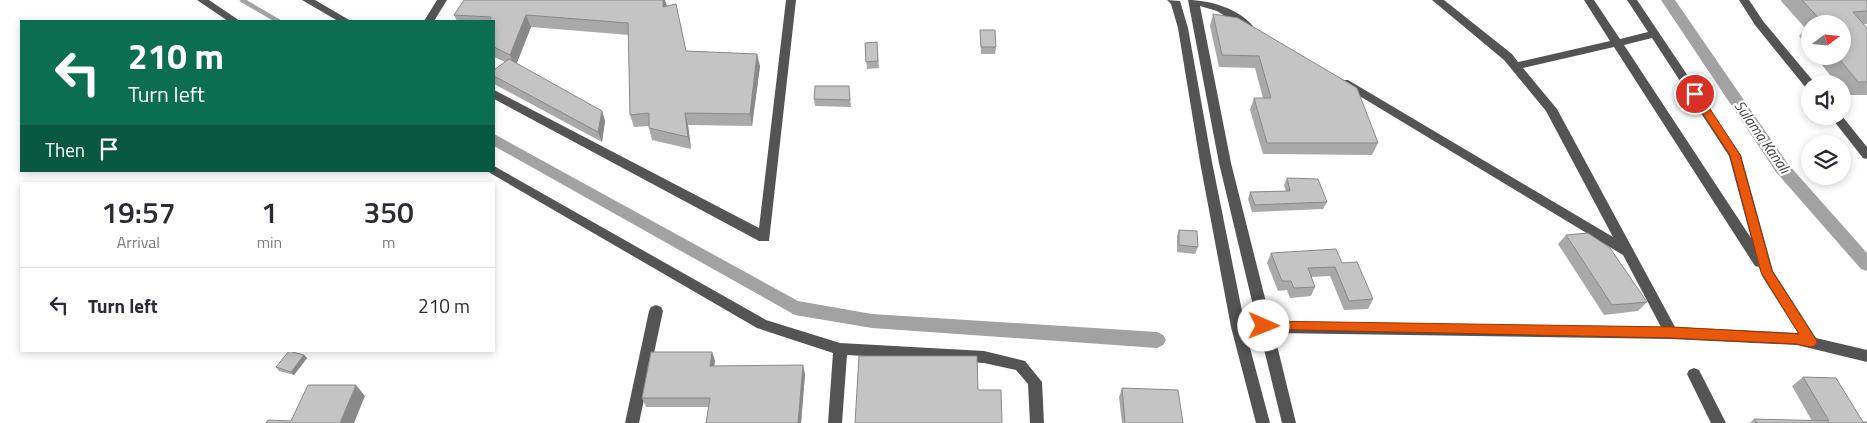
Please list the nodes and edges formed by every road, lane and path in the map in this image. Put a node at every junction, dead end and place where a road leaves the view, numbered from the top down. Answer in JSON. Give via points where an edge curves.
{"nodes":[{"id":1,"x":202,"y":0,"type":"edge"},
{"id":2,"x":306,"y":0,"type":"edge"},
{"id":3,"x":442,"y":0,"type":"edge"},
{"id":4,"x":790,"y":0,"type":"edge"},
{"id":5,"x":1172,"y":0,"type":"edge"},
{"id":6,"x":1193,"y":0,"type":"edge"},
{"id":7,"x":1437,"y":0,"type":"edge"},
{"id":8,"x":1590,"y":0,"type":"edge"},
{"id":9,"x":1632,"y":0,"type":"edge"},
{"id":10,"x":1744,"y":0,"type":"edge"},
{"id":11,"x":233,"y":20,"type":"edge"},
{"id":12,"x":344,"y":20,"type":"edge"},
{"id":13,"x":430,"y":20,"type":"edge"},
{"id":14,"x":1255,"y":30,"type":"edge"},
{"id":15,"x":1655,"y":34,"type":"junction"},
{"id":16,"x":1617,"y":42,"type":"junction"},
{"id":17,"x":1515,"y":66,"type":"junction"},
{"id":18,"x":1331,"y":75,"type":"edge"},
{"id":19,"x":1802,"y":75,"type":"edge"},
{"id":20,"x":495,"y":95,"type":"edge"},
{"id":21,"x":1843,"y":125,"type":"edge"},
{"id":22,"x":1867,"y":155,"type":"edge"},
{"id":23,"x":495,"y":171,"type":"edge"},
{"id":24,"x":1628,"y":252,"type":"junction"},
{"id":25,"x":1767,"y":272,"type":"junction"},
{"id":26,"x":656,"y":311,"type":"dead end"},
{"id":27,"x":1264,"y":326,"type":"junction"},
{"id":28,"x":1238,"y":327,"type":"junction"},
{"id":29,"x":1672,"y":333,"type":"junction"},
{"id":30,"x":1810,"y":342,"type":"junction"},
{"id":31,"x":840,"y":349,"type":"junction"},
{"id":32,"x":1867,"y":356,"type":"edge"},
{"id":33,"x":1694,"y":374,"type":"dead end"},
{"id":34,"x":632,"y":423,"type":"edge"},
{"id":35,"x":835,"y":423,"type":"edge"},
{"id":36,"x":1037,"y":423,"type":"edge"},
{"id":37,"x":1263,"y":423,"type":"edge"},
{"id":38,"x":1289,"y":423,"type":"edge"},
{"id":39,"x":1719,"y":423,"type":"edge"}],
"edges":[{"from":1,"to":11,"type":"street"},
{"from":2,"to":12,"type":"street"},
{"from":3,"to":13,"type":"street"},
{"from":4,"to":20,"type":"street","via":[[764,237]]},
{"from":5,"to":28,"type":"street","via":[[1176,3],[1183,28]]},
{"from":6,"to":14,"type":"street","via":[[1221,9]]},
{"from":6,"to":27,"type":"street","via":[[1225,163]]},
{"from":7,"to":17,"type":"street"},
{"from":8,"to":16,"type":"street"},
{"from":9,"to":15,"type":"street"},
{"from":10,"to":19,"type":"street"},
{"from":15,"to":16,"type":"street"},
{"from":15,"to":25,"type":"street","via":[[1735,155]]},
{"from":16,"to":17,"type":"street"},
{"from":16,"to":25,"type":"street"},
{"from":17,"to":24,"type":"street","via":[[1551,109]]},
{"from":18,"to":24,"type":"street"},
{"from":21,"to":22,"type":"street"},
{"from":23,"to":31,"type":"street","via":[[762,324]]},
{"from":24,"to":29,"type":"street"},
{"from":25,"to":30,"type":"street"},
{"from":26,"to":34,"type":"street"},
{"from":27,"to":28,"type":"street"},
{"from":27,"to":29,"type":"street"},
{"from":27,"to":38,"type":"street"},
{"from":28,"to":37,"type":"street"},
{"from":29,"to":30,"type":"street"},
{"from":30,"to":32,"type":"street"},
{"from":31,"to":35,"type":"street"},
{"from":31,"to":36,"type":"street","via":[[984,357],[1020,364],[1035,382]]},
{"from":33,"to":39,"type":"street"}]}
